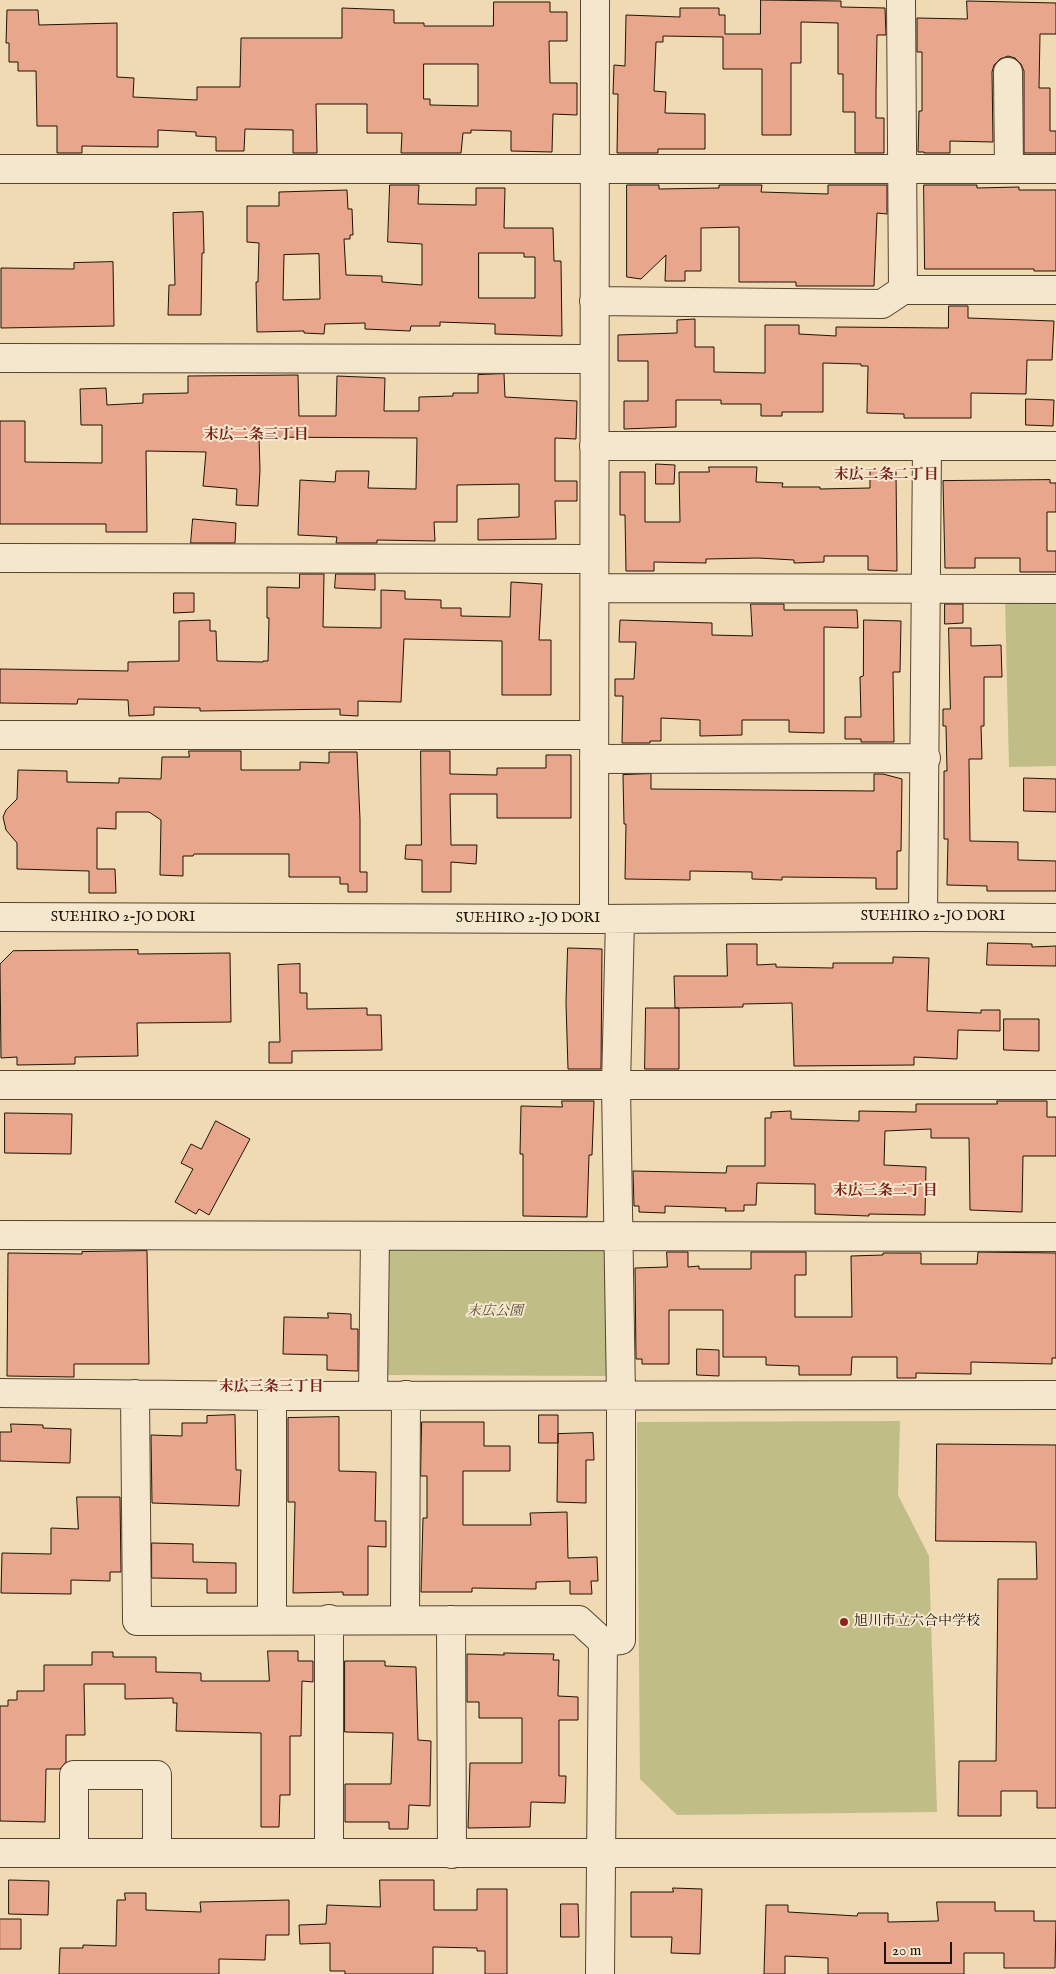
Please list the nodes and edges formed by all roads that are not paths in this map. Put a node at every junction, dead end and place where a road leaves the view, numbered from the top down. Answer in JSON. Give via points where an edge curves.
{"nodes":[{"id":1,"x":595,"y":0,"type":"edge"},
{"id":2,"x":901,"y":0,"type":"edge"},
{"id":3,"x":1008,"y":72,"type":"dead end"},
{"id":4,"x":901,"y":168,"type":"junction"},
{"id":5,"x":0,"y":169,"type":"edge"},
{"id":6,"x":1009,"y":169,"type":"junction"},
{"id":7,"x":1056,"y":169,"type":"edge"},
{"id":8,"x":596,"y":170,"type":"junction"},
{"id":9,"x":903,"y":290,"type":"junction"},
{"id":10,"x":1056,"y":290,"type":"edge"},
{"id":11,"x":594,"y":301,"type":"junction"},
{"id":12,"x":0,"y":358,"type":"edge"},
{"id":13,"x":594,"y":359,"type":"junction"},
{"id":14,"x":594,"y":446,"type":"junction"},
{"id":15,"x":1056,"y":446,"type":"edge"},
{"id":16,"x":927,"y":447,"type":"junction"},
{"id":17,"x":0,"y":558,"type":"edge"},
{"id":18,"x":594,"y":559,"type":"junction"},
{"id":19,"x":595,"y":588,"type":"junction"},
{"id":20,"x":1056,"y":589,"type":"edge"},
{"id":21,"x":926,"y":590,"type":"junction"},
{"id":22,"x":0,"y":735,"type":"edge"},
{"id":23,"x":594,"y":747,"type":"junction"},
{"id":24,"x":926,"y":758,"type":"junction"},
{"id":25,"x":923,"y":916,"type":"junction"},
{"id":26,"x":0,"y":918,"type":"edge"},
{"id":27,"x":1056,"y":918,"type":"edge"},
{"id":28,"x":607,"y":919,"type":"junction"},
{"id":29,"x":616,"y":1084,"type":"junction"},
{"id":30,"x":0,"y":1085,"type":"edge"},
{"id":31,"x":1056,"y":1085,"type":"edge"},
{"id":32,"x":0,"y":1235,"type":"edge"},
{"id":33,"x":619,"y":1235,"type":"junction"},
{"id":34,"x":374,"y":1237,"type":"junction"},
{"id":35,"x":1056,"y":1237,"type":"edge"},
{"id":36,"x":0,"y":1393,"type":"edge"},
{"id":37,"x":135,"y":1394,"type":"junction"},
{"id":38,"x":373,"y":1395,"type":"junction"},
{"id":39,"x":406,"y":1395,"type":"junction"},
{"id":40,"x":272,"y":1396,"type":"junction"},
{"id":41,"x":620,"y":1396,"type":"junction"},
{"id":42,"x":1056,"y":1396,"type":"edge"},
{"id":43,"x":272,"y":1619,"type":"junction"},
{"id":44,"x":328,"y":1619,"type":"junction"},
{"id":45,"x":404,"y":1620,"type":"junction"},
{"id":46,"x":451,"y":1620,"type":"junction"},
{"id":47,"x":603,"y":1642,"type":"junction"},
{"id":48,"x":329,"y":1852,"type":"junction"},
{"id":49,"x":0,"y":1853,"type":"edge"},
{"id":50,"x":74,"y":1853,"type":"junction"},
{"id":51,"x":157,"y":1853,"type":"junction"},
{"id":52,"x":1056,"y":1853,"type":"edge"},
{"id":53,"x":452,"y":1854,"type":"junction"},
{"id":54,"x":600,"y":1854,"type":"junction"},
{"id":55,"x":600,"y":1974,"type":"edge"}],
"edges":[{"from":1,"to":8,"type":"street"},
{"from":2,"to":4,"type":"street"},
{"from":3,"to":6,"type":"street"},
{"from":4,"to":6,"type":"street"},
{"from":4,"to":8,"type":"street"},
{"from":4,"to":9,"type":"street"},
{"from":5,"to":8,"type":"street"},
{"from":6,"to":7,"type":"street"},
{"from":8,"to":11,"type":"street"},
{"from":9,"to":10,"type":"street"},
{"from":9,"to":11,"type":"street","via":[[882,304]]},
{"from":11,"to":13,"type":"street"},
{"from":12,"to":13,"type":"street"},
{"from":13,"to":14,"type":"street"},
{"from":14,"to":16,"type":"street"},
{"from":14,"to":18,"type":"street"},
{"from":15,"to":16,"type":"street"},
{"from":16,"to":21,"type":"street"},
{"from":17,"to":18,"type":"street"},
{"from":18,"to":19,"type":"street"},
{"from":19,"to":21,"type":"street"},
{"from":19,"to":23,"type":"street"},
{"from":20,"to":21,"type":"street"},
{"from":21,"to":24,"type":"street"},
{"from":22,"to":23,"type":"street"},
{"from":23,"to":24,"type":"street"},
{"from":23,"to":28,"type":"street"},
{"from":24,"to":25,"type":"street"},
{"from":25,"to":27,"type":"street","name":"SUEHIRO 2-JO DORI"},
{"from":25,"to":28,"type":"street","name":"SUEHIRO 2-JO DORI"},
{"from":26,"to":28,"type":"street","name":"SUEHIRO 2-JO DORI"},
{"from":28,"to":29,"type":"street"},
{"from":29,"to":30,"type":"street"},
{"from":29,"to":31,"type":"street"},
{"from":29,"to":33,"type":"street"},
{"from":32,"to":34,"type":"street"},
{"from":33,"to":34,"type":"street"},
{"from":33,"to":35,"type":"street"},
{"from":33,"to":41,"type":"street"},
{"from":34,"to":38,"type":"street"},
{"from":36,"to":37,"type":"street"},
{"from":37,"to":40,"type":"street"},
{"from":37,"to":43,"type":"street","via":[[137,1621]]},
{"from":38,"to":39,"type":"street"},
{"from":38,"to":40,"type":"street"},
{"from":39,"to":41,"type":"street"},
{"from":39,"to":45,"type":"street"},
{"from":40,"to":43,"type":"street"},
{"from":41,"to":42,"type":"street"},
{"from":41,"to":47,"type":"street","via":[[621,1640]]},
{"from":43,"to":44,"type":"street"},
{"from":44,"to":45,"type":"street"},
{"from":44,"to":48,"type":"street"},
{"from":45,"to":46,"type":"street"},
{"from":46,"to":47,"type":"street","via":[[579,1620]]},
{"from":46,"to":53,"type":"street"},
{"from":47,"to":54,"type":"street"},
{"from":48,"to":51,"type":"street"},
{"from":48,"to":53,"type":"street"},
{"from":49,"to":50,"type":"street"},
{"from":50,"to":51,"type":"street"},
{"from":50,"to":51,"type":"street","via":[[74,1775],[157,1775]]},
{"from":52,"to":54,"type":"street"},
{"from":53,"to":54,"type":"street"},
{"from":54,"to":55,"type":"street"}]}
